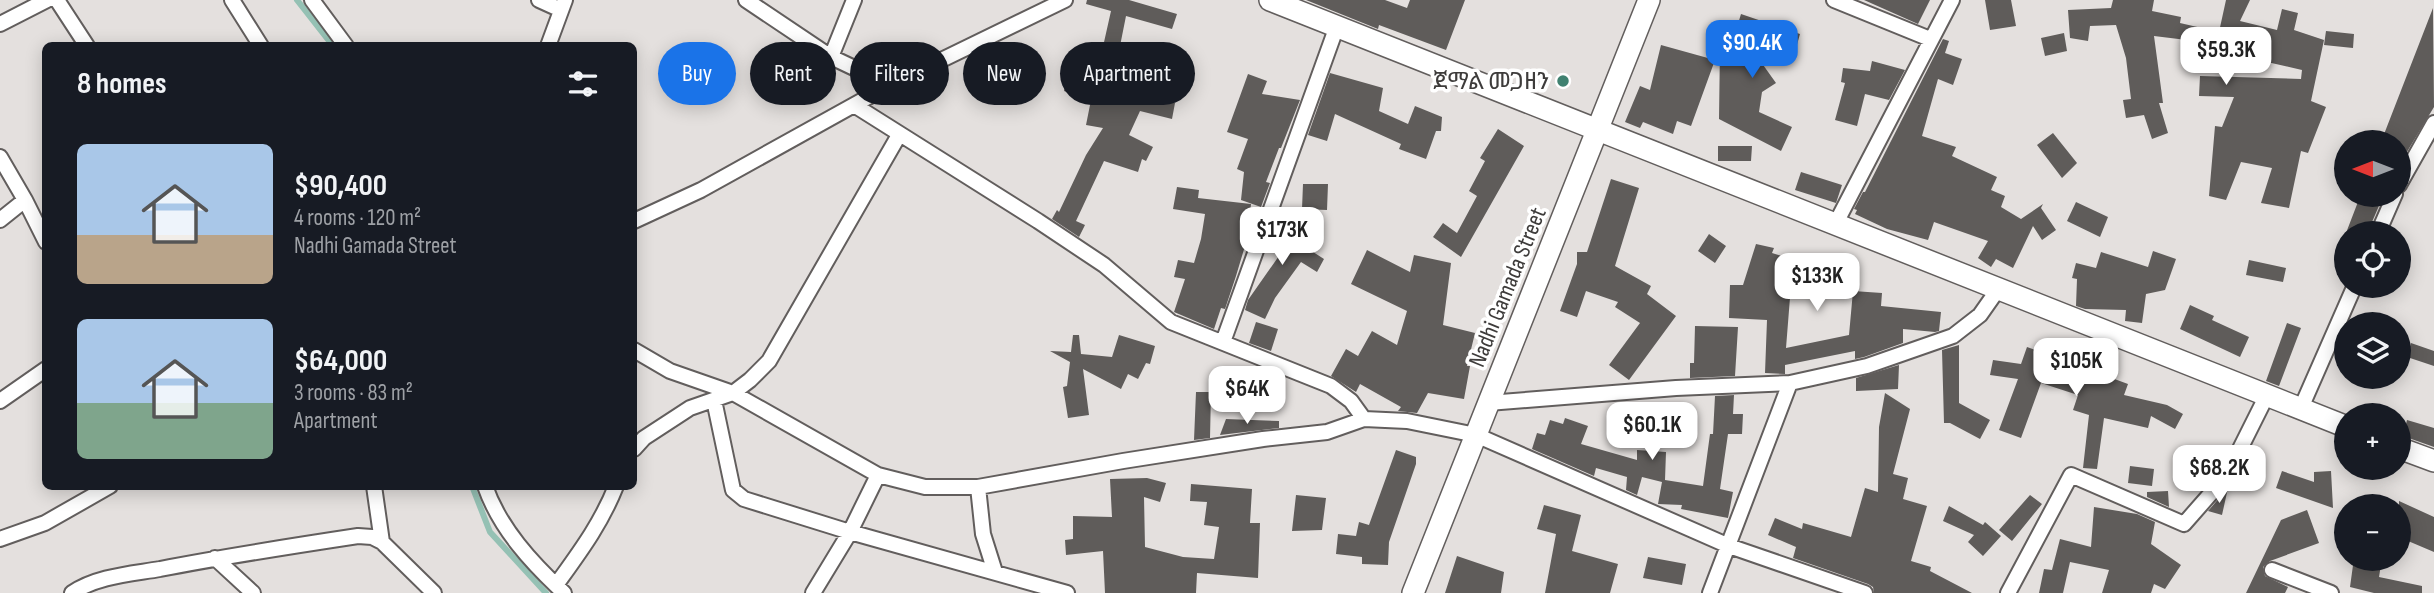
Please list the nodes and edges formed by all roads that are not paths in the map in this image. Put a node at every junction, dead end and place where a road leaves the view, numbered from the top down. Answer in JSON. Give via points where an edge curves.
{"nodes":[{"id":1,"x":47,"y":0,"type":"edge"},
{"id":2,"x":57,"y":0,"type":"edge"},
{"id":3,"x":232,"y":0,"type":"edge"},
{"id":4,"x":312,"y":0,"type":"edge"},
{"id":5,"x":539,"y":0,"type":"edge"},
{"id":6,"x":746,"y":0,"type":"edge"},
{"id":7,"x":854,"y":0,"type":"edge"},
{"id":8,"x":1065,"y":0,"type":"edge"},
{"id":9,"x":1650,"y":0,"type":"edge"},
{"id":10,"x":1834,"y":0,"type":"edge"},
{"id":11,"x":1952,"y":0,"type":"edge"},
{"id":12,"x":1275,"y":1,"type":"edge"},
{"id":13,"x":563,"y":5,"type":"edge"},
{"id":14,"x":0,"y":24,"type":"edge"},
{"id":15,"x":1338,"y":26,"type":"junction"},
{"id":16,"x":1930,"y":39,"type":"junction"},
{"id":17,"x":84,"y":42,"type":"edge"},
{"id":18,"x":258,"y":42,"type":"edge"},
{"id":19,"x":343,"y":42,"type":"edge"},
{"id":20,"x":549,"y":42,"type":"edge"},
{"id":21,"x":809,"y":42,"type":"edge"},
{"id":22,"x":836,"y":45,"type":"edge"},
{"id":23,"x":949,"y":56,"type":"edge"},
{"id":24,"x":854,"y":106,"type":"joint"},
{"id":25,"x":2434,"y":123,"type":"edge"},
{"id":26,"x":1598,"y":129,"type":"junction"},
{"id":27,"x":898,"y":135,"type":"junction"},
{"id":28,"x":0,"y":157,"type":"edge"},
{"id":29,"x":2412,"y":162,"type":"edge"},
{"id":30,"x":25,"y":200,"type":"junction"},
{"id":31,"x":0,"y":220,"type":"edge"},
{"id":32,"x":637,"y":220,"type":"edge"},
{"id":33,"x":1836,"y":223,"type":"junction"},
{"id":34,"x":42,"y":234,"type":"edge"},
{"id":35,"x":1999,"y":288,"type":"junction"},
{"id":36,"x":2349,"y":298,"type":"edge"},
{"id":37,"x":1223,"y":342,"type":"junction"},
{"id":38,"x":637,"y":352,"type":"edge"},
{"id":39,"x":42,"y":372,"type":"edge"},
{"id":40,"x":1790,"y":383,"type":"junction"},
{"id":41,"x":733,"y":393,"type":"junction"},
{"id":42,"x":2267,"y":395,"type":"junction"},
{"id":43,"x":714,"y":400,"type":"junction"},
{"id":44,"x":0,"y":401,"type":"edge"},
{"id":45,"x":1488,"y":403,"type":"junction"},
{"id":46,"x":2301,"y":408,"type":"junction"},
{"id":47,"x":1364,"y":419,"type":"junction"},
{"id":48,"x":2334,"y":422,"type":"edge"},
{"id":49,"x":1476,"y":435,"type":"junction"},
{"id":50,"x":637,"y":446,"type":"edge"},
{"id":51,"x":2411,"y":452,"type":"edge"},
{"id":52,"x":2434,"y":461,"type":"edge"},
{"id":53,"x":878,"y":475,"type":"junction"},
{"id":54,"x":978,"y":487,"type":"junction"},
{"id":55,"x":103,"y":490,"type":"edge"},
{"id":56,"x":375,"y":490,"type":"edge"},
{"id":57,"x":486,"y":490,"type":"edge"},
{"id":58,"x":614,"y":490,"type":"edge"},
{"id":59,"x":850,"y":532,"type":"junction"},
{"id":60,"x":0,"y":539,"type":"edge"},
{"id":61,"x":382,"y":540,"type":"junction"},
{"id":62,"x":1729,"y":546,"type":"junction"},
{"id":63,"x":215,"y":558,"type":"junction"},
{"id":64,"x":2272,"y":570,"type":"dead end"},
{"id":65,"x":995,"y":572,"type":"junction"},
{"id":66,"x":560,"y":589,"type":"edge"},
{"id":67,"x":80,"y":591,"type":"edge"},
{"id":68,"x":253,"y":593,"type":"edge"},
{"id":69,"x":434,"y":593,"type":"edge"},
{"id":70,"x":813,"y":593,"type":"edge"},
{"id":71,"x":1067,"y":593,"type":"edge"},
{"id":72,"x":1413,"y":593,"type":"edge"},
{"id":73,"x":1710,"y":593,"type":"edge"},
{"id":74,"x":1866,"y":593,"type":"edge"},
{"id":75,"x":2008,"y":593,"type":"edge"},
{"id":76,"x":2332,"y":593,"type":"edge"}],
"edges":[{"from":1,"to":14,"type":"street"},
{"from":2,"to":17,"type":"street"},
{"from":3,"to":18,"type":"street"},
{"from":4,"to":19,"type":"street"},
{"from":5,"to":13,"type":"street"},
{"from":6,"to":21,"type":"street"},
{"from":7,"to":22,"type":"street"},
{"from":8,"to":23,"type":"street"},
{"from":9,"to":26,"type":"street","name":"Nadhi Gamada Street"},
{"from":10,"to":16,"type":"street"},
{"from":11,"to":16,"type":"street"},
{"from":12,"to":15,"type":"street"},
{"from":13,"to":20,"type":"street"},
{"from":15,"to":26,"type":"street"},
{"from":15,"to":37,"type":"street"},
{"from":16,"to":33,"type":"street"},
{"from":24,"to":27,"type":"street"},
{"from":24,"to":32,"type":"street"},
{"from":25,"to":29,"type":"street"},
{"from":26,"to":33,"type":"street"},
{"from":26,"to":45,"type":"street","name":"Nadhi Gamada Street"},
{"from":27,"to":37,"type":"street","via":[[1104,265],[1171,322]]},
{"from":27,"to":41,"type":"street","via":[[769,361]]},
{"from":28,"to":30,"type":"street"},
{"from":30,"to":31,"type":"street"},
{"from":30,"to":34,"type":"street"},
{"from":33,"to":35,"type":"street"},
{"from":35,"to":40,"type":"street","via":[[1980,315],[1953,336],[1867,366]]},
{"from":35,"to":42,"type":"street"},
{"from":36,"to":46,"type":"street"},
{"from":37,"to":47,"type":"street","via":[[1331,386],[1352,401]]},
{"from":38,"to":41,"type":"street","via":[[670,371]]},
{"from":39,"to":44,"type":"street"},
{"from":40,"to":45,"type":"street"},
{"from":40,"to":62,"type":"street"},
{"from":41,"to":43,"type":"street"},
{"from":41,"to":53,"type":"street"},
{"from":42,"to":46,"type":"street"},
{"from":42,"to":75,"type":"street","via":[[2227,475],[2184,524],[2071,475]]},
{"from":43,"to":50,"type":"street","via":[[690,408]]},
{"from":43,"to":59,"type":"street","via":[[733,490],[744,499]]},
{"from":45,"to":49,"type":"street","name":"Nadhi Gamada Street"},
{"from":46,"to":48,"type":"street"},
{"from":47,"to":49,"type":"street","via":[[1407,421]]},
{"from":47,"to":54,"type":"street","via":[[1327,432]]},
{"from":49,"to":62,"type":"street"},
{"from":49,"to":72,"type":"street","name":"Nadhi Gamada Street"},
{"from":51,"to":52,"type":"street"},
{"from":53,"to":54,"type":"street","via":[[925,487]]},
{"from":53,"to":59,"type":"street"},
{"from":54,"to":65,"type":"street","via":[[983,534]]},
{"from":55,"to":60,"type":"street","via":[[45,523]]},
{"from":56,"to":61,"type":"street"},
{"from":57,"to":66,"type":"street","via":[[517,545]]},
{"from":58,"to":66,"type":"street"},
{"from":59,"to":65,"type":"street"},
{"from":59,"to":70,"type":"street"},
{"from":61,"to":63,"type":"street","via":[[358,536]]},
{"from":61,"to":69,"type":"street"},
{"from":62,"to":73,"type":"street"},
{"from":62,"to":74,"type":"street"},
{"from":63,"to":67,"type":"street","via":[[104,579]]},
{"from":63,"to":68,"type":"street"},
{"from":64,"to":76,"type":"street"},
{"from":65,"to":71,"type":"street"}]}
